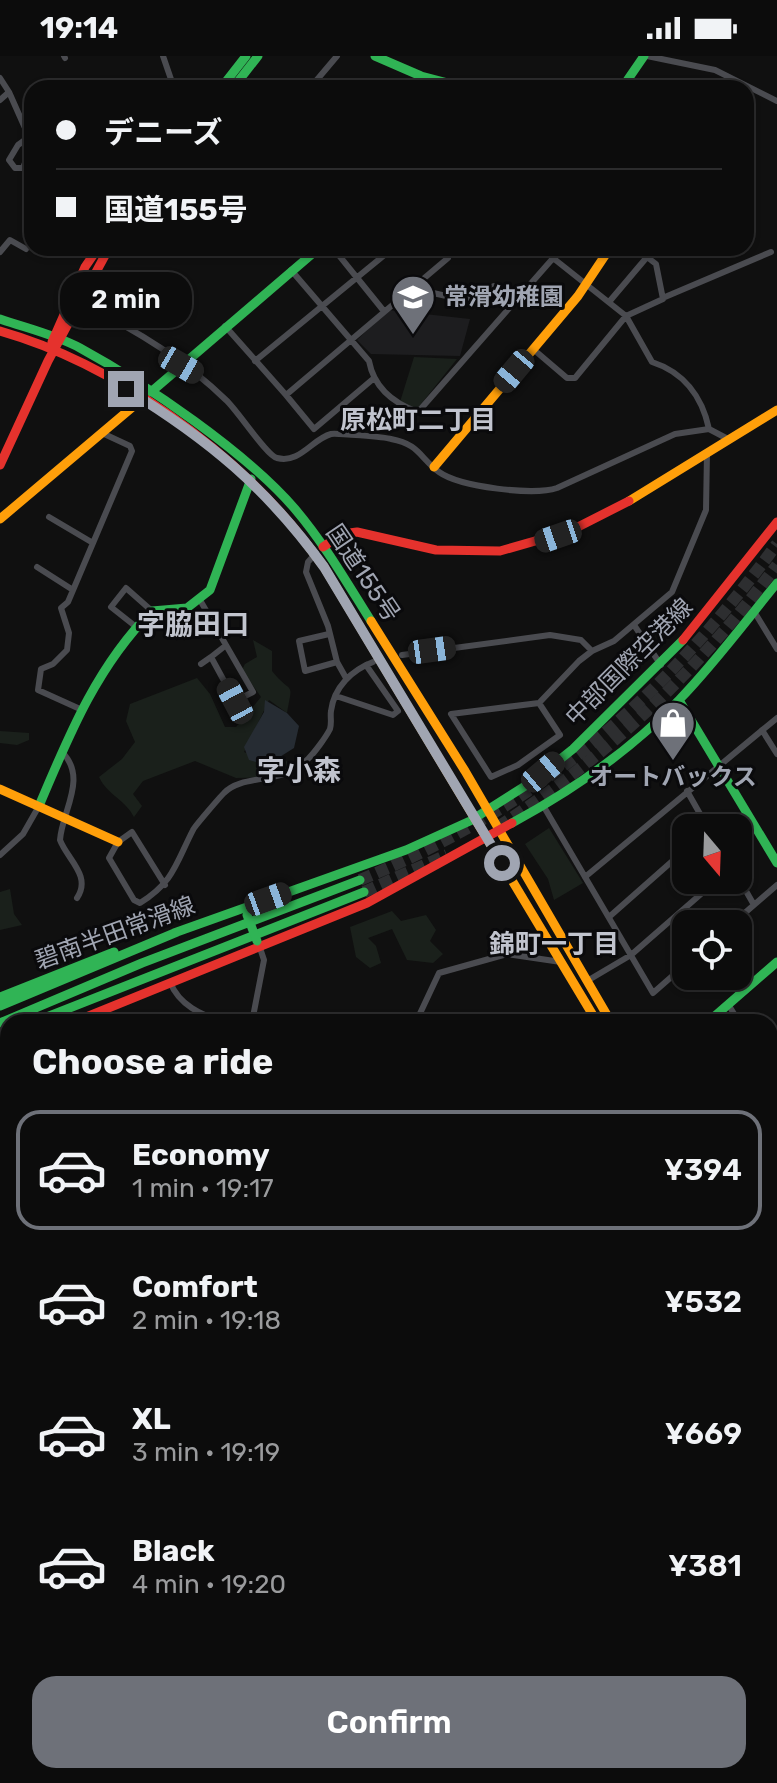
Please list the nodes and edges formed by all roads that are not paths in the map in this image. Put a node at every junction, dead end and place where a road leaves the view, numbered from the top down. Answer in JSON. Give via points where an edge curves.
{"nodes":[{"id":1,"x":163,"y":56,"type":"edge"},
{"id":2,"x":246,"y":56,"type":"edge"},
{"id":3,"x":258,"y":56,"type":"edge"},
{"id":4,"x":337,"y":56,"type":"edge"},
{"id":5,"x":375,"y":56,"type":"edge"},
{"id":6,"x":646,"y":56,"type":"edge"},
{"id":7,"x":0,"y":78,"type":"edge"},
{"id":8,"x":171,"y":80,"type":"edge"},
{"id":9,"x":227,"y":80,"type":"edge"},
{"id":10,"x":239,"y":80,"type":"edge"},
{"id":11,"x":317,"y":80,"type":"edge"},
{"id":12,"x":433,"y":80,"type":"edge"},
{"id":13,"x":628,"y":80,"type":"edge"},
{"id":14,"x":737,"y":80,"type":"edge"},
{"id":15,"x":754,"y":88,"type":"edge"},
{"id":16,"x":9,"y":92,"type":"junction"},
{"id":17,"x":776,"y":98,"type":"edge"},
{"id":18,"x":0,"y":100,"type":"edge"},
{"id":19,"x":24,"y":126,"type":"edge"},
{"id":20,"x":24,"y":141,"type":"edge"},
{"id":21,"x":24,"y":166,"type":"edge"},
{"id":22,"x":24,"y":248,"type":"edge"},
{"id":23,"x":0,"y":252,"type":"edge"},
{"id":24,"x":771,"y":252,"type":"dead end"},
{"id":25,"x":94,"y":256,"type":"edge"},
{"id":26,"x":105,"y":256,"type":"edge"},
{"id":27,"x":309,"y":256,"type":"edge"},
{"id":28,"x":339,"y":256,"type":"edge"},
{"id":29,"x":383,"y":256,"type":"edge"},
{"id":30,"x":605,"y":256,"type":"edge"},
{"id":31,"x":448,"y":258,"type":"dead end"},
{"id":32,"x":553,"y":258,"type":"joint"},
{"id":33,"x":291,"y":270,"type":"junction"},
{"id":34,"x":357,"y":278,"type":"junction"},
{"id":35,"x":587,"y":284,"type":"junction"},
{"id":36,"x":411,"y":288,"type":"junction"},
{"id":37,"x":665,"y":297,"type":"junction"},
{"id":38,"x":514,"y":299,"type":"junction"},
{"id":39,"x":609,"y":302,"type":"junction"},
{"id":40,"x":80,"y":303,"type":"junction"},
{"id":41,"x":322,"y":308,"type":"junction"},
{"id":42,"x":383,"y":310,"type":"junction"},
{"id":43,"x":626,"y":316,"type":"junction"},
{"id":44,"x":0,"y":319,"type":"edge"},
{"id":45,"x":225,"y":326,"type":"junction"},
{"id":46,"x":0,"y":331,"type":"edge"},
{"id":47,"x":58,"y":338,"type":"junction"},
{"id":48,"x":352,"y":339,"type":"junction"},
{"id":49,"x":53,"y":349,"type":"junction"},
{"id":50,"x":533,"y":349,"type":"junction"},
{"id":51,"x":255,"y":361,"type":"junction"},
{"id":52,"x":181,"y":365,"type":"junction"},
{"id":53,"x":112,"y":374,"type":"junction"},
{"id":54,"x":373,"y":379,"type":"junction"},
{"id":55,"x":146,"y":395,"type":"junction"},
{"id":56,"x":286,"y":395,"type":"junction"},
{"id":57,"x":777,"y":410,"type":"edge"},
{"id":58,"x":709,"y":429,"type":"junction"},
{"id":59,"x":102,"y":433,"type":"junction"},
{"id":60,"x":728,"y":439,"type":"junction"},
{"id":61,"x":267,"y":453,"type":"junction"},
{"id":62,"x":707,"y":453,"type":"junction"},
{"id":63,"x":0,"y":465,"type":"edge"},
{"id":64,"x":434,"y":467,"type":"junction"},
{"id":65,"x":254,"y":474,"type":"junction"},
{"id":66,"x":49,"y":517,"type":"dead end"},
{"id":67,"x":0,"y":519,"type":"edge"},
{"id":68,"x":777,"y":522,"type":"edge"},
{"id":69,"x":93,"y":543,"type":"junction"},
{"id":70,"x":319,"y":550,"type":"junction"},
{"id":71,"x":37,"y":567,"type":"dead end"},
{"id":72,"x":777,"y":583,"type":"edge"},
{"id":73,"x":73,"y":590,"type":"junction"},
{"id":74,"x":200,"y":600,"type":"junction"},
{"id":75,"x":152,"y":611,"type":"junction"},
{"id":76,"x":755,"y":613,"type":"junction"},
{"id":77,"x":634,"y":625,"type":"junction"},
{"id":78,"x":135,"y":626,"type":"junction"},
{"id":79,"x":329,"y":634,"type":"junction"},
{"id":80,"x":225,"y":646,"type":"junction"},
{"id":81,"x":777,"y":649,"type":"edge"},
{"id":82,"x":592,"y":651,"type":"junction"},
{"id":83,"x":402,"y":655,"type":"dead end"},
{"id":84,"x":211,"y":657,"type":"junction"},
{"id":85,"x":337,"y":662,"type":"junction"},
{"id":86,"x":201,"y":664,"type":"dead end"},
{"id":87,"x":661,"y":665,"type":"junction"},
{"id":88,"x":346,"y":678,"type":"junction"},
{"id":89,"x":336,"y":696,"type":"junction"},
{"id":90,"x":679,"y":700,"type":"junction"},
{"id":91,"x":539,"y":703,"type":"junction"},
{"id":92,"x":80,"y":709,"type":"junction"},
{"id":93,"x":777,"y":718,"type":"edge"},
{"id":94,"x":762,"y":730,"type":"junction"},
{"id":95,"x":62,"y":752,"type":"junction"},
{"id":96,"x":777,"y":753,"type":"edge"},
{"id":97,"x":718,"y":764,"type":"junction"},
{"id":98,"x":0,"y":789,"type":"edge"},
{"id":99,"x":687,"y":791,"type":"junction"},
{"id":100,"x":39,"y":806,"type":"junction"},
{"id":101,"x":544,"y":807,"type":"junction"},
{"id":102,"x":489,"y":811,"type":"junction"},
{"id":103,"x":700,"y":814,"type":"edge"},
{"id":104,"x":66,"y":818,"type":"junction"},
{"id":105,"x":475,"y":818,"type":"junction"},
{"id":106,"x":501,"y":831,"type":"junction"},
{"id":107,"x":487,"y":838,"type":"junction"},
{"id":108,"x":118,"y":842,"type":"junction"},
{"id":109,"x":0,"y":855,"type":"edge"},
{"id":110,"x":672,"y":861,"type":"edge"},
{"id":111,"x":777,"y":863,"type":"edge"},
{"id":112,"x":585,"y":877,"type":"junction"},
{"id":113,"x":360,"y":880,"type":"tunnel mouth"},
{"id":114,"x":165,"y":885,"type":"junction"},
{"id":115,"x":777,"y":885,"type":"edge"},
{"id":116,"x":364,"y":892,"type":"tunnel mouth"},
{"id":117,"x":701,"y":894,"type":"edge"},
{"id":118,"x":748,"y":894,"type":"edge"},
{"id":119,"x":77,"y":898,"type":"dead end"},
{"id":120,"x":754,"y":905,"type":"junction"},
{"id":121,"x":748,"y":910,"type":"edge"},
{"id":122,"x":245,"y":911,"type":"junction"},
{"id":123,"x":609,"y":917,"type":"junction"},
{"id":124,"x":177,"y":932,"type":"junction"},
{"id":125,"x":258,"y":944,"type":"junction"},
{"id":126,"x":631,"y":955,"type":"junction"},
{"id":127,"x":561,"y":962,"type":"junction"},
{"id":128,"x":777,"y":962,"type":"edge"},
{"id":129,"x":672,"y":976,"type":"edge"},
{"id":130,"x":587,"y":981,"type":"junction"},
{"id":131,"x":170,"y":982,"type":"junction"},
{"id":132,"x":0,"y":997,"type":"edge"},
{"id":133,"x":728,"y":1004,"type":"junction"},
{"id":134,"x":0,"y":1006,"type":"edge"},
{"id":135,"x":22,"y":1014,"type":"edge"},
{"id":136,"x":53,"y":1014,"type":"edge"},
{"id":137,"x":93,"y":1014,"type":"edge"},
{"id":138,"x":206,"y":1014,"type":"edge"},
{"id":139,"x":254,"y":1014,"type":"edge"},
{"id":140,"x":420,"y":1014,"type":"edge"},
{"id":141,"x":592,"y":1014,"type":"edge"},
{"id":142,"x":606,"y":1014,"type":"edge"},
{"id":143,"x":717,"y":1014,"type":"edge"},
{"id":144,"x":734,"y":1014,"type":"edge"}],
"edges":[{"from":1,"to":8,"type":"street"},
{"from":2,"to":9,"type":"main road"},
{"from":3,"to":10,"type":"main road"},
{"from":4,"to":11,"type":"street"},
{"from":5,"to":12,"type":"main road"},
{"from":6,"to":13,"type":"main road"},
{"from":6,"to":14,"type":"street","via":[[715,70]]},
{"from":7,"to":16,"type":"street"},
{"from":15,"to":17,"type":"street"},
{"from":16,"to":18,"type":"street"},
{"from":16,"to":19,"type":"street"},
{"from":20,"to":21,"type":"street","via":[[9,160],[15,168]]},
{"from":22,"to":23,"type":"street","via":[[10,240]]},
{"from":24,"to":37,"type":"street"},
{"from":25,"to":47,"type":"main road"},
{"from":26,"to":40,"type":"main road"},
{"from":27,"to":33,"type":"main road"},
{"from":28,"to":34,"type":"street"},
{"from":29,"to":34,"type":"street"},
{"from":30,"to":35,"type":"main road"},
{"from":31,"to":36,"type":"street"},
{"from":32,"to":35,"type":"street"},
{"from":32,"to":38,"type":"street"},
{"from":33,"to":41,"type":"street"},
{"from":33,"to":45,"type":"main road"},
{"from":34,"to":41,"type":"street"},
{"from":34,"to":42,"type":"street"},
{"from":35,"to":39,"type":"street"},
{"from":35,"to":50,"type":"main road"},
{"from":36,"to":38,"type":"street","via":[[464,300],[494,286]]},
{"from":36,"to":42,"type":"street"},
{"from":37,"to":39,"type":"street","via":[[656,264],[647,257]]},
{"from":37,"to":43,"type":"street"},
{"from":38,"to":54,"type":"street","via":[[418,412],[399,405]]},
{"from":39,"to":43,"type":"street"},
{"from":40,"to":47,"type":"main road"},
{"from":40,"to":52,"type":"street","via":[[122,323]]},
{"from":41,"to":48,"type":"street"},
{"from":41,"to":51,"type":"street"},
{"from":42,"to":48,"type":"street"},
{"from":43,"to":50,"type":"street","via":[[575,378],[567,378]]},
{"from":43,"to":58,"type":"street","via":[[652,362],[674,370],[691,387]]},
{"from":44,"to":47,"type":"main road"},
{"from":45,"to":51,"type":"street"},
{"from":45,"to":52,"type":"main road"},
{"from":46,"to":49,"type":"main road"},
{"from":47,"to":49,"type":"main road"},
{"from":47,"to":53,"type":"main road"},
{"from":48,"to":54,"type":"street","via":[[369,361]]},
{"from":48,"to":56,"type":"street"},
{"from":49,"to":53,"type":"main road"},
{"from":49,"to":63,"type":"main road"},
{"from":50,"to":64,"type":"main road"},
{"from":51,"to":56,"type":"street"},
{"from":52,"to":55,"type":"main road"},
{"from":52,"to":61,"type":"street","via":[[206,380],[243,416]]},
{"from":53,"to":55,"type":"main road","name":"国道155号"},
{"from":54,"to":56,"type":"street","via":[[314,429]]},
{"from":55,"to":59,"type":"main road"},
{"from":55,"to":65,"type":"main road","name":"国道155号"},
{"from":57,"to":60,"type":"main road"},
{"from":58,"to":60,"type":"street"},
{"from":58,"to":64,"type":"street","via":[[648,444],[548,491],[503,489],[456,479]]},
{"from":59,"to":67,"type":"main road"},
{"from":59,"to":69,"type":"street","via":[[132,451]]},
{"from":60,"to":62,"type":"main road"},
{"from":61,"to":64,"type":"street","via":[[278,459],[297,456],[331,434],[391,438],[423,451]]},
{"from":61,"to":65,"type":"street"},
{"from":62,"to":70,"type":"main road","via":[[594,520],[538,543],[500,551],[460,551],[353,531]]},
{"from":62,"to":77,"type":"street","via":[[706,510],[695,542],[672,592]]},
{"from":65,"to":70,"type":"main road","name":"国道155号","via":[[295,509]]},
{"from":65,"to":74,"type":"main road","via":[[210,590]]},
{"from":66,"to":69,"type":"street"},
{"from":68,"to":87,"type":"main road","name":"中部国際空港線"},
{"from":69,"to":73,"type":"street"},
{"from":70,"to":79,"type":"street","via":[[306,572]]},
{"from":70,"to":102,"type":"main road","name":"国道155号"},
{"from":70,"to":105,"type":"main road","name":"国道155号"},
{"from":71,"to":73,"type":"street"},
{"from":72,"to":76,"type":"main road"},
{"from":73,"to":92,"type":"street","via":[[61,608],[69,633],[67,650],[41,669],[37,679],[38,690]]},
{"from":74,"to":75,"type":"main road","via":[[177,610]]},
{"from":74,"to":80,"type":"street"},
{"from":75,"to":78,"type":"main road"},
{"from":75,"to":78,"type":"street","via":[[126,588],[111,607]]},
{"from":76,"to":81,"type":"street"},
{"from":76,"to":90,"type":"main road"},
{"from":77,"to":82,"type":"street"},
{"from":77,"to":87,"type":"street"},
{"from":78,"to":92,"type":"main road"},
{"from":79,"to":85,"type":"street"},
{"from":79,"to":85,"type":"street","via":[[299,641],[305,671]]},
{"from":80,"to":84,"type":"street"},
{"from":80,"to":84,"type":"street","via":[[253,692],[235,701]]},
{"from":82,"to":83,"type":"street","via":[[581,640],[550,635]]},
{"from":82,"to":91,"type":"street"},
{"from":84,"to":86,"type":"street"},
{"from":85,"to":88,"type":"street"},
{"from":87,"to":102,"type":"main road","name":"中部国際空港線","via":[[563,755]]},
{"from":88,"to":89,"type":"street"},
{"from":88,"to":89,"type":"street","via":[[370,663],[398,711],[393,715]]},
{"from":89,"to":114,"type":"street","via":[[332,724],[309,758],[271,780],[250,781],[223,793],[193,830]]},
{"from":90,"to":97,"type":"main road"},
{"from":90,"to":101,"type":"main road","via":[[595,774]]},
{"from":91,"to":91,"type":"street","via":[[525,705],[451,714],[491,777],[560,735]]},
{"from":92,"to":95,"type":"main road"},
{"from":93,"to":94,"type":"street"},
{"from":94,"to":96,"type":"street"},
{"from":94,"to":97,"type":"street"},
{"from":95,"to":100,"type":"main road"},
{"from":95,"to":104,"type":"street","via":[[74,775]]},
{"from":97,"to":99,"type":"street"},
{"from":97,"to":111,"type":"main road"},
{"from":98,"to":100,"type":"main road"},
{"from":99,"to":103,"type":"street"},
{"from":99,"to":112,"type":"street"},
{"from":100,"to":104,"type":"main road"},
{"from":100,"to":109,"type":"street","via":[[23,834]]},
{"from":101,"to":106,"type":"main road"},
{"from":101,"to":112,"type":"street"},
{"from":102,"to":105,"type":"main road","name":"碧南半田常滑線"},
{"from":102,"to":106,"type":"main road","name":"国道155号"},
{"from":104,"to":108,"type":"main road"},
{"from":104,"to":119,"type":"street","via":[[60,840],[82,884]]},
{"from":105,"to":107,"type":"main road","name":"国道155号"},
{"from":105,"to":122,"type":"main road","name":"碧南半田常滑線","via":[[415,847]]},
{"from":106,"to":107,"type":"main road"},
{"from":106,"to":130,"type":"main road","name":"国道155号"},
{"from":107,"to":125,"type":"main road","via":[[367,903]]},
{"from":107,"to":127,"type":"main road","name":"国道155号"},
{"from":108,"to":114,"type":"street","via":[[132,832]]},
{"from":108,"to":114,"type":"street","via":[[109,858],[134,900],[140,903]]},
{"from":110,"to":123,"type":"street"},
{"from":112,"to":123,"type":"street"},
{"from":113,"to":135,"type":"main road"},
{"from":115,"to":120,"type":"street"},
{"from":116,"to":136,"type":"main road"},
{"from":117,"to":126,"type":"street"},
{"from":118,"to":120,"type":"street"},
{"from":120,"to":121,"type":"street"},
{"from":122,"to":124,"type":"main road","name":"碧南半田常滑線"},
{"from":122,"to":125,"type":"main road","bridge":true},
{"from":123,"to":126,"type":"street"},
{"from":124,"to":132,"type":"main road","name":"碧南半田常滑線"},
{"from":124,"to":134,"type":"main road"},
{"from":125,"to":131,"type":"main road"},
{"from":125,"to":139,"type":"street","via":[[264,960]]},
{"from":126,"to":129,"type":"street","via":[[653,993]]},
{"from":126,"to":130,"type":"street"},
{"from":127,"to":140,"type":"street","via":[[507,954],[439,973]]},
{"from":127,"to":141,"type":"main road","name":"国道155号"},
{"from":128,"to":133,"type":"main road"},
{"from":130,"to":142,"type":"main road","name":"国道155号"},
{"from":131,"to":137,"type":"main road"},
{"from":131,"to":138,"type":"street","via":[[175,994]]},
{"from":133,"to":143,"type":"main road"},
{"from":133,"to":144,"type":"street"}]}
